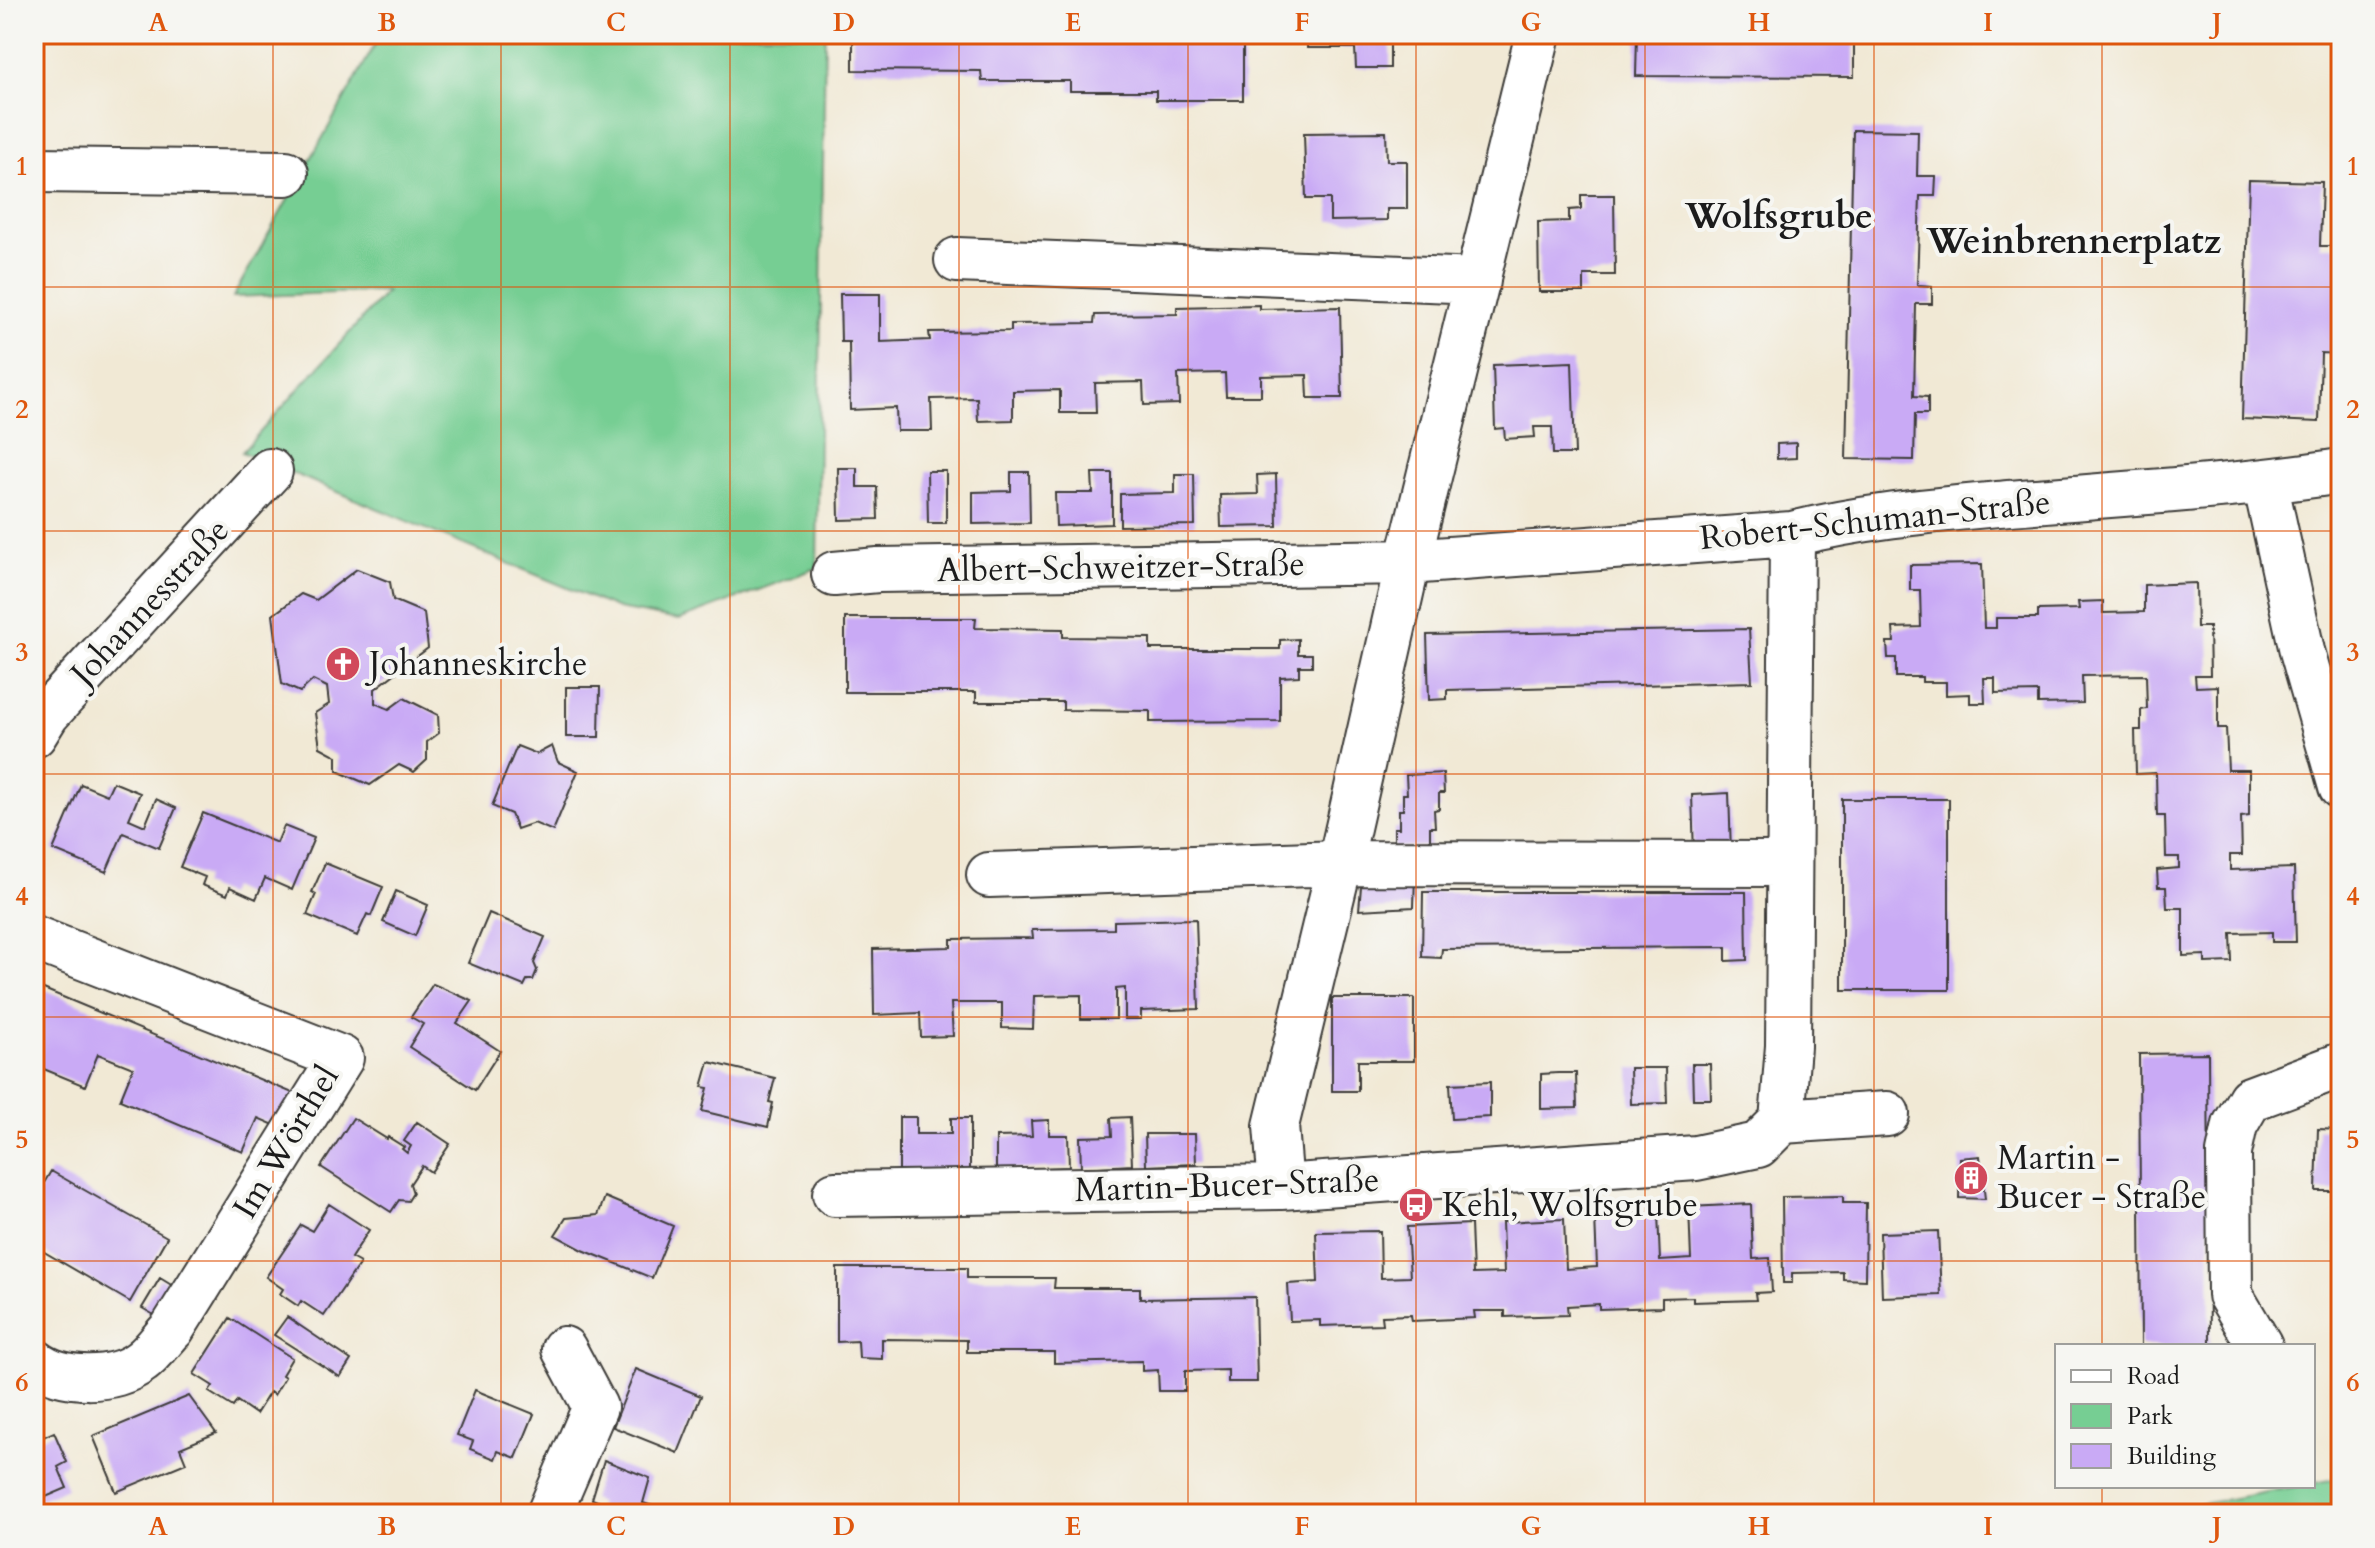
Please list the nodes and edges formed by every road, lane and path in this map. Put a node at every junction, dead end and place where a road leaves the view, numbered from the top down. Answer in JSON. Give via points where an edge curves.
{"nodes":[{"id":1,"x":1538,"y":34,"type":"edge"},
{"id":2,"x":34,"y":170,"type":"edge"},
{"id":3,"x":286,"y":173,"type":"dead end"},
{"id":4,"x":957,"y":260,"type":"dead end"},
{"id":5,"x":1478,"y":281,"type":"junction"},
{"id":6,"x":270,"y":471,"type":"dead end"},
{"id":7,"x":2341,"y":471,"type":"edge"},
{"id":8,"x":2265,"y":482,"type":"junction"},
{"id":9,"x":1792,"y":534,"type":"junction"},
{"id":10,"x":1408,"y":562,"type":"junction"},
{"id":11,"x":834,"y":574,"type":"dead end"},
{"id":12,"x":34,"y":735,"type":"edge"},
{"id":13,"x":2341,"y":787,"type":"edge"},
{"id":14,"x":1340,"y":863,"type":"junction"},
{"id":15,"x":1789,"y":864,"type":"junction"},
{"id":16,"x":989,"y":875,"type":"dead end"},
{"id":17,"x":34,"y":938,"type":"edge"},
{"id":18,"x":2341,"y":1065,"type":"edge"},
{"id":19,"x":1887,"y":1114,"type":"dead end"},
{"id":20,"x":1782,"y":1121,"type":"junction"},
{"id":21,"x":1281,"y":1187,"type":"junction"},
{"id":22,"x":835,"y":1194,"type":"dead end"},
{"id":23,"x":2259,"y":1344,"type":"edge"},
{"id":24,"x":564,"y":1349,"type":"dead end"},
{"id":25,"x":34,"y":1361,"type":"edge"},
{"id":26,"x":549,"y":1514,"type":"edge"}],
"edges":[{"from":1,"to":5,"type":"street"},
{"from":2,"to":3,"type":"street"},
{"from":4,"to":5,"type":"street"},
{"from":5,"to":10,"type":"street"},
{"from":6,"to":12,"type":"street","name":"Johannesstraße","via":[[47,714]]},
{"from":7,"to":8,"type":"street","name":"Robert-Schuman-Straße"},
{"from":8,"to":9,"type":"street","name":"Robert-Schuman-Straße","via":[[1948,508]]},
{"from":8,"to":13,"type":"street","via":[[2302,651]]},
{"from":9,"to":10,"type":"street","name":"Robert-Schuman-Straße"},
{"from":9,"to":15,"type":"street"},
{"from":10,"to":11,"type":"street","name":"Albert-Schweitzer-Straße"},
{"from":10,"to":14,"type":"street"},
{"from":14,"to":15,"type":"street"},
{"from":14,"to":16,"type":"street"},
{"from":14,"to":21,"type":"street","via":[[1276,1126]]},
{"from":15,"to":20,"type":"street"},
{"from":17,"to":25,"type":"street","name":"Im Wörthel","via":[[341,1058],[172,1329],[141,1362],[111,1375],[77,1377]]},
{"from":18,"to":23,"type":"street","via":[[2250,1099],[2235,1125],[2229,1153],[2230,1295]]},
{"from":19,"to":20,"type":"street"},
{"from":20,"to":21,"type":"street","name":"Martin-Bucer-Straße","via":[[1758,1145],[1696,1158]]},
{"from":21,"to":22,"type":"street","name":"Martin-Bucer-Straße"},
{"from":24,"to":26,"type":"street","via":[[595,1407]]}]}
